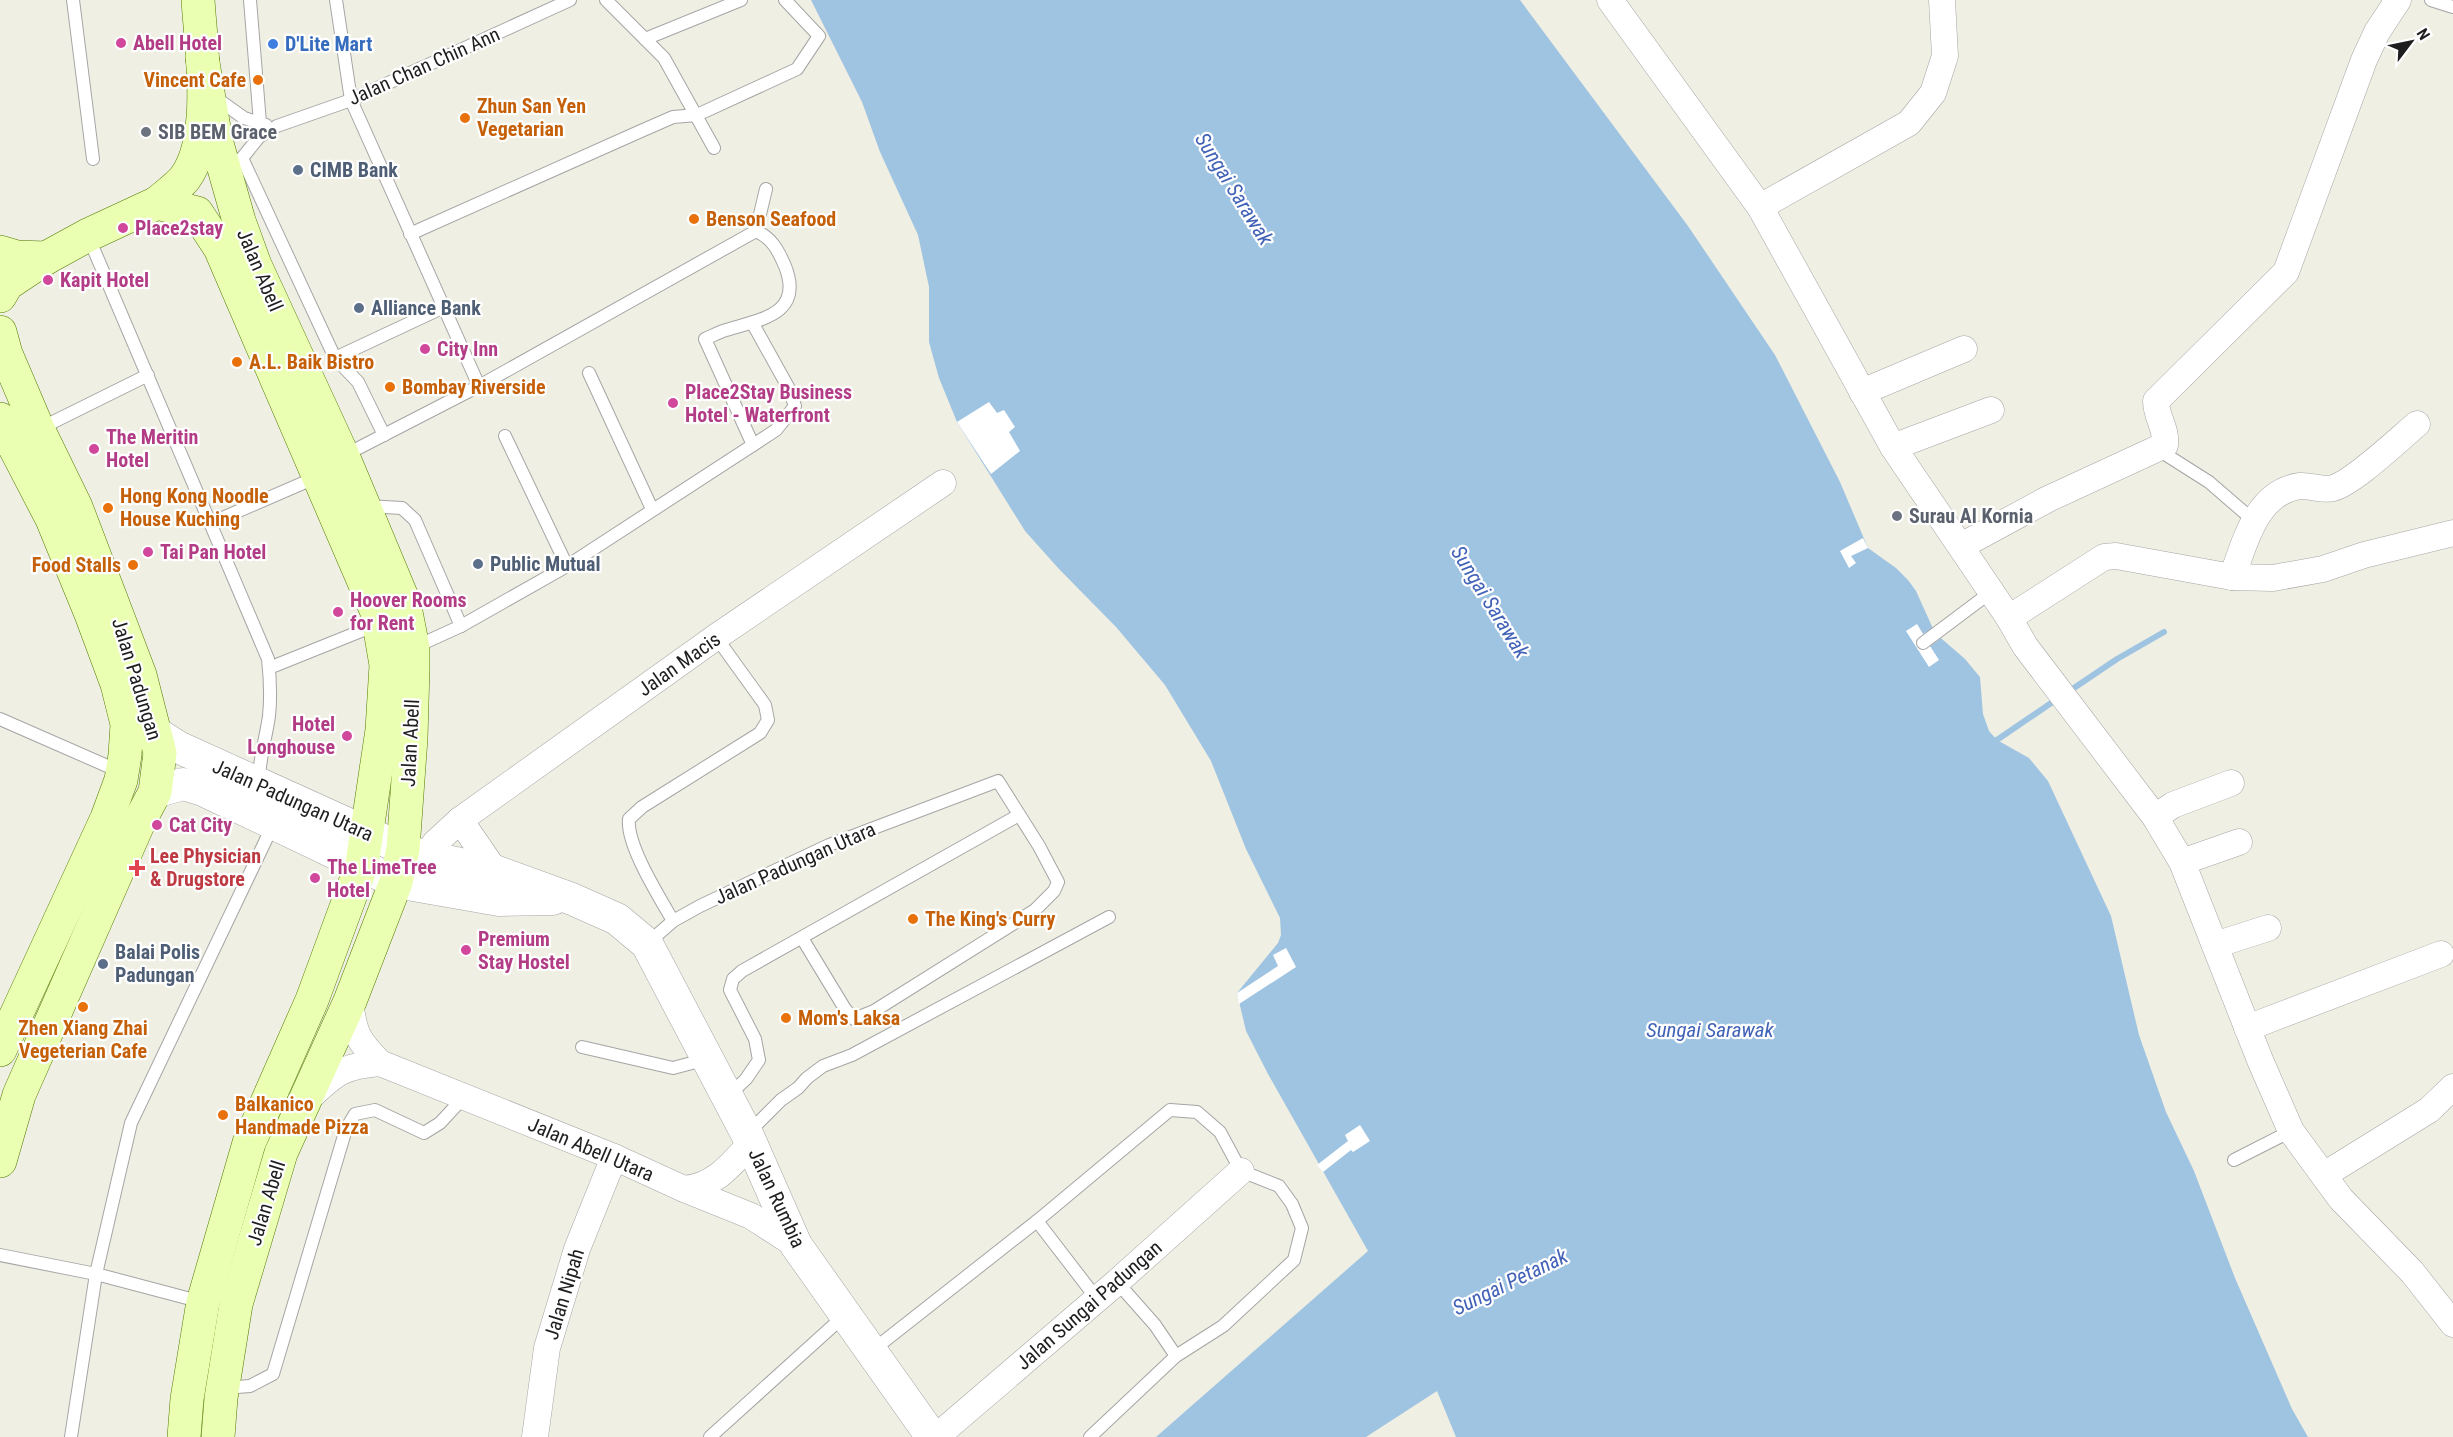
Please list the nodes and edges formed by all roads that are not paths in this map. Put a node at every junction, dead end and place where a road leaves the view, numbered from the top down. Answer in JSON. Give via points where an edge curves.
{"nodes":[{"id":1,"x":73,"y":0,"type":"edge"},
{"id":2,"x":198,"y":0,"type":"edge"},
{"id":3,"x":250,"y":0,"type":"edge"},
{"id":4,"x":336,"y":0,"type":"edge"},
{"id":5,"x":570,"y":0,"type":"edge"},
{"id":6,"x":606,"y":0,"type":"edge"},
{"id":7,"x":741,"y":0,"type":"edge"},
{"id":8,"x":785,"y":0,"type":"edge"},
{"id":9,"x":1610,"y":0,"type":"edge"},
{"id":10,"x":1942,"y":0,"type":"edge"},
{"id":11,"x":2398,"y":0,"type":"edge"},
{"id":12,"x":2431,"y":0,"type":"edge"},
{"id":13,"x":2453,"y":7,"type":"edge"},
{"id":14,"x":645,"y":39,"type":"junction"},
{"id":15,"x":202,"y":57,"type":"junction"},
{"id":16,"x":208,"y":92,"type":"junction"},
{"id":17,"x":351,"y":100,"type":"junction"},
{"id":18,"x":697,"y":115,"type":"junction"},
{"id":19,"x":260,"y":123,"type":"junction"},
{"id":20,"x":277,"y":126,"type":"junction"},
{"id":21,"x":714,"y":148,"type":"dead end"},
{"id":22,"x":93,"y":159,"type":"dead end"},
{"id":23,"x":234,"y":168,"type":"junction"},
{"id":24,"x":766,"y":189,"type":"dead end"},
{"id":25,"x":157,"y":203,"type":"junction"},
{"id":26,"x":1760,"y":207,"type":"junction"},
{"id":27,"x":756,"y":231,"type":"junction"},
{"id":28,"x":410,"y":234,"type":"junction"},
{"id":29,"x":88,"y":235,"type":"junction"},
{"id":30,"x":16,"y":252,"type":"edge"},
{"id":31,"x":0,"y":296,"type":"edge"},
{"id":32,"x":444,"y":307,"type":"junction"},
{"id":33,"x":753,"y":324,"type":"junction"},
{"id":34,"x":0,"y":332,"type":"edge"},
{"id":35,"x":1964,"y":349,"type":"dead end"},
{"id":36,"x":335,"y":358,"type":"junction"},
{"id":37,"x":589,"y":373,"type":"dead end"},
{"id":38,"x":148,"y":375,"type":"junction"},
{"id":39,"x":479,"y":386,"type":"junction"},
{"id":40,"x":1862,"y":392,"type":"junction"},
{"id":41,"x":1991,"y":410,"type":"dead end"},
{"id":42,"x":0,"y":419,"type":"edge"},
{"id":43,"x":2417,"y":424,"type":"dead end"},
{"id":44,"x":38,"y":429,"type":"junction"},
{"id":45,"x":384,"y":435,"type":"junction"},
{"id":46,"x":505,"y":436,"type":"dead end"},
{"id":47,"x":753,"y":445,"type":"junction"},
{"id":48,"x":1893,"y":447,"type":"junction"},
{"id":49,"x":2157,"y":449,"type":"junction"},
{"id":50,"x":343,"y":456,"type":"junction"},
{"id":51,"x":317,"y":476,"type":"junction"},
{"id":52,"x":943,"y":483,"type":"dead end"},
{"id":53,"x":364,"y":506,"type":"junction"},
{"id":54,"x":652,"y":509,"type":"junction"},
{"id":55,"x":2253,"y":520,"type":"junction"},
{"id":56,"x":211,"y":523,"type":"junction"},
{"id":57,"x":2453,"y":533,"type":"edge"},
{"id":58,"x":1961,"y":546,"type":"junction"},
{"id":59,"x":567,"y":566,"type":"junction"},
{"id":60,"x":2232,"y":577,"type":"junction"},
{"id":61,"x":1991,"y":592,"type":"junction"},
{"id":62,"x":2009,"y":618,"type":"junction"},
{"id":63,"x":379,"y":624,"type":"junction"},
{"id":64,"x":461,"y":626,"type":"junction"},
{"id":65,"x":716,"y":637,"type":"junction"},
{"id":66,"x":1923,"y":643,"type":"dead end"},
{"id":67,"x":413,"y":648,"type":"junction"},
{"id":68,"x":269,"y":668,"type":"junction"},
{"id":69,"x":0,"y":719,"type":"edge"},
{"id":70,"x":156,"y":734,"type":"junction"},
{"id":71,"x":122,"y":772,"type":"junction"},
{"id":72,"x":2231,"y":783,"type":"dead end"},
{"id":73,"x":259,"y":784,"type":"junction"},
{"id":74,"x":155,"y":792,"type":"junction"},
{"id":75,"x":1019,"y":815,"type":"junction"},
{"id":76,"x":2155,"y":817,"type":"junction"},
{"id":77,"x":460,"y":820,"type":"junction"},
{"id":78,"x":273,"y":824,"type":"junction"},
{"id":79,"x":2239,"y":842,"type":"dead end"},
{"id":80,"x":364,"y":849,"type":"junction"},
{"id":81,"x":415,"y":853,"type":"junction"},
{"id":82,"x":2182,"y":862,"type":"junction"},
{"id":83,"x":495,"y":871,"type":"junction"},
{"id":84,"x":396,"y":882,"type":"junction"},
{"id":85,"x":572,"y":899,"type":"junction"},
{"id":86,"x":1109,"y":917,"type":"dead end"},
{"id":87,"x":673,"y":921,"type":"junction"},
{"id":88,"x":2268,"y":928,"type":"dead end"},
{"id":89,"x":802,"y":938,"type":"junction"},
{"id":90,"x":647,"y":944,"type":"junction"},
{"id":91,"x":2215,"y":945,"type":"junction"},
{"id":92,"x":2441,"y":954,"type":"dead end"},
{"id":93,"x":350,"y":1001,"type":"junction"},
{"id":94,"x":2247,"y":1028,"type":"junction"},
{"id":95,"x":582,"y":1047,"type":"dead end"},
{"id":96,"x":0,"y":1050,"type":"edge"},
{"id":97,"x":708,"y":1059,"type":"junction"},
{"id":98,"x":380,"y":1063,"type":"junction"},
{"id":99,"x":2453,"y":1087,"type":"edge"},
{"id":100,"x":728,"y":1096,"type":"junction"},
{"id":101,"x":464,"y":1097,"type":"junction"},
{"id":102,"x":302,"y":1106,"type":"junction"},
{"id":103,"x":2291,"y":1131,"type":"junction"},
{"id":104,"x":749,"y":1139,"type":"junction"},
{"id":105,"x":614,"y":1157,"type":"junction"},
{"id":106,"x":2234,"y":1160,"type":"dead end"},
{"id":107,"x":0,"y":1161,"type":"edge"},
{"id":108,"x":1241,"y":1171,"type":"junction"},
{"id":109,"x":2324,"y":1175,"type":"junction"},
{"id":110,"x":684,"y":1189,"type":"junction"},
{"id":111,"x":1037,"y":1221,"type":"junction"},
{"id":112,"x":796,"y":1245,"type":"junction"},
{"id":113,"x":0,"y":1255,"type":"edge"},
{"id":114,"x":96,"y":1274,"type":"junction"},
{"id":115,"x":1117,"y":1282,"type":"junction"},
{"id":116,"x":1097,"y":1299,"type":"junction"},
{"id":117,"x":203,"y":1302,"type":"junction"},
{"id":118,"x":846,"y":1315,"type":"junction"},
{"id":119,"x":2453,"y":1324,"type":"edge"},
{"id":120,"x":872,"y":1351,"type":"junction"},
{"id":121,"x":1176,"y":1356,"type":"junction"},
{"id":122,"x":222,"y":1388,"type":"junction"},
{"id":123,"x":70,"y":1437,"type":"edge"},
{"id":124,"x":184,"y":1437,"type":"edge"},
{"id":125,"x":218,"y":1437,"type":"edge"},
{"id":126,"x":535,"y":1437,"type":"edge"},
{"id":127,"x":710,"y":1437,"type":"edge"},
{"id":128,"x":934,"y":1437,"type":"edge"},
{"id":129,"x":1090,"y":1437,"type":"edge"}],
"edges":[{"from":1,"to":22,"type":"lane"},
{"from":2,"to":15,"type":"main road","name":"Jalan Abell"},
{"from":3,"to":19,"type":"lane"},
{"from":4,"to":17,"type":"lane"},
{"from":5,"to":17,"type":"lane","name":"Jalan Chan Chin Ann"},
{"from":6,"to":14,"type":"lane"},
{"from":7,"to":14,"type":"lane"},
{"from":8,"to":18,"type":"lane","via":[[819,36],[797,69]]},
{"from":9,"to":26,"type":"street"},
{"from":10,"to":26,"type":"street","via":[[1945,56],[1933,93],[1909,123]]},
{"from":11,"to":49,"type":"street","via":[[2364,60],[2290,266],[2156,401],[2166,436],[2165,445]]},
{"from":12,"to":13,"type":"lane"},
{"from":14,"to":18,"type":"lane","via":[[664,58]]},
{"from":15,"to":16,"type":"main road","name":"Jalan Abell"},
{"from":15,"to":25,"type":"main road","name":"Jalan Abell","via":[[204,120],[199,149],[185,178]]},
{"from":16,"to":19,"type":"lane","name":"Jalan Chan Chin Ann","via":[[244,118]]},
{"from":16,"to":23,"type":"main road","name":"Jalan Abell","via":[[216,140]]},
{"from":17,"to":20,"type":"lane","name":"Jalan Chan Chin Ann"},
{"from":17,"to":28,"type":"lane"},
{"from":18,"to":21,"type":"lane"},
{"from":18,"to":28,"type":"lane","via":[[673,117]]},
{"from":19,"to":20,"type":"lane","name":"Jalan Chan Chin Ann"},
{"from":20,"to":23,"type":"lane","name":"Jalan Chan Chin Ann","via":[[259,137]]},
{"from":23,"to":36,"type":"lane"},
{"from":23,"to":50,"type":"main road","name":"Jalan Abell","via":[[255,265]]},
{"from":24,"to":27,"type":"lane"},
{"from":25,"to":29,"type":"main road","name":"Jalan Abell"},
{"from":25,"to":51,"type":"main road","name":"Jalan Abell","via":[[197,213],[220,248]]},
{"from":26,"to":40,"type":"street"},
{"from":27,"to":33,"type":"lane","via":[[776,246],[791,281],[781,311]]},
{"from":27,"to":39,"type":"lane"},
{"from":28,"to":32,"type":"lane"},
{"from":29,"to":30,"type":"main road","name":"Jalan Abell"},
{"from":29,"to":38,"type":"lane"},
{"from":30,"to":31,"type":"main road"},
{"from":32,"to":36,"type":"lane"},
{"from":32,"to":39,"type":"lane"},
{"from":33,"to":47,"type":"lane","via":[[795,406],[776,430]]},
{"from":33,"to":47,"type":"lane","via":[[705,339]]},
{"from":34,"to":44,"type":"main road","name":"Jalan Padungan"},
{"from":35,"to":40,"type":"street"},
{"from":36,"to":45,"type":"lane","via":[[358,382]]},
{"from":37,"to":54,"type":"lane"},
{"from":38,"to":44,"type":"lane"},
{"from":38,"to":56,"type":"lane"},
{"from":39,"to":45,"type":"lane"},
{"from":40,"to":48,"type":"street"},
{"from":41,"to":48,"type":"street"},
{"from":42,"to":71,"type":"main road","name":"Jalan Padungan","via":[[52,519],[117,684],[127,724]]},
{"from":43,"to":55,"type":"street","via":[[2361,472],[2332,488],[2300,486],[2281,494]]},
{"from":44,"to":70,"type":"main road","name":"Jalan Padungan","via":[[92,550],[140,675]]},
{"from":45,"to":50,"type":"lane"},
{"from":46,"to":59,"type":"lane"},
{"from":47,"to":54,"type":"lane"},
{"from":48,"to":58,"type":"street"},
{"from":49,"to":55,"type":"lane","via":[[2209,482]]},
{"from":49,"to":58,"type":"street","via":[[2048,499]]},
{"from":50,"to":53,"type":"main road","name":"Jalan Abell"},
{"from":51,"to":56,"type":"lane"},
{"from":51,"to":63,"type":"main road","name":"Jalan Abell"},
{"from":52,"to":65,"type":"street","name":"Jalan Macis"},
{"from":53,"to":64,"type":"lane","via":[[402,508],[415,520]]},
{"from":53,"to":67,"type":"main road","name":"Jalan Abell","via":[[404,602]]},
{"from":54,"to":59,"type":"lane"},
{"from":55,"to":60,"type":"street"},
{"from":56,"to":68,"type":"lane"},
{"from":57,"to":60,"type":"street","via":[[2323,569],[2273,578]]},
{"from":58,"to":61,"type":"street"},
{"from":59,"to":64,"type":"lane"},
{"from":60,"to":62,"type":"street","via":[[2116,555],[2104,557]]},
{"from":61,"to":62,"type":"street"},
{"from":61,"to":66,"type":"lane"},
{"from":62,"to":76,"type":"street","via":[[2025,646]]},
{"from":63,"to":68,"type":"lane"},
{"from":63,"to":80,"type":"main road","name":"Jalan Abell","via":[[386,676]]},
{"from":64,"to":67,"type":"lane"},
{"from":65,"to":77,"type":"street","name":"Jalan Macis"},
{"from":65,"to":87,"type":"lane","via":[[765,705],[768,720],[760,733],[629,819],[628,828],[645,872]]},
{"from":67,"to":81,"type":"main road","name":"Jalan Abell"},
{"from":68,"to":73,"type":"lane","via":[[269,716],[259,759]]},
{"from":69,"to":71,"type":"lane"},
{"from":70,"to":73,"type":"street","name":"Jalan Padungan Utara"},
{"from":70,"to":74,"type":"main road","name":"Jalan Padungan","via":[[160,753]]},
{"from":71,"to":96,"type":"main road","name":"Jalan Padungan","via":[[106,818]]},
{"from":72,"to":76,"type":"street","via":[[2173,805]]},
{"from":73,"to":80,"type":"street","name":"Jalan Padungan Utara"},
{"from":74,"to":78,"type":"street","name":"Jalan Padungan Utara","via":[[183,784]]},
{"from":74,"to":107,"type":"main road","name":"Jalan Padungan","via":[[19,1095]]},
{"from":75,"to":87,"type":"lane","name":"Jalan Padungan Utara","via":[[998,781],[829,845]]},
{"from":75,"to":89,"type":"lane"},
{"from":75,"to":89,"type":"lane","name":"Jalan Padungan Utara","via":[[1058,882],[1054,891],[1035,910],[874,1011],[854,1018],[845,1010]]},
{"from":76,"to":82,"type":"street"},
{"from":77,"to":81,"type":"street","name":"Jalan Macis"},
{"from":77,"to":83,"type":"street"},
{"from":78,"to":80,"type":"street","name":"Jalan Padungan Utara"},
{"from":78,"to":114,"type":"lane","via":[[131,1124]]},
{"from":79,"to":82,"type":"street"},
{"from":80,"to":81,"type":"street","name":"Jalan Padungan Utara"},
{"from":80,"to":84,"type":"street","name":"Jalan Padungan Utara"},
{"from":80,"to":117,"type":"main road","name":"Jalan Abell","via":[[312,1000],[249,1143]]},
{"from":81,"to":83,"type":"street","name":"Jalan Padungan Utara"},
{"from":81,"to":84,"type":"main road","name":"Jalan Abell"},
{"from":82,"to":91,"type":"street"},
{"from":83,"to":85,"type":"street","name":"Jalan Padungan Utara"},
{"from":84,"to":85,"type":"street","name":"Jalan Padungan Utara","via":[[499,900]]},
{"from":84,"to":93,"type":"main road","name":"Jalan Abell"},
{"from":85,"to":90,"type":"street","name":"Jalan Padungan Utara","via":[[617,919]]},
{"from":86,"to":104,"type":"lane","via":[[852,1055],[823,1066],[756,1125]]},
{"from":87,"to":90,"type":"lane","name":"Jalan Padungan Utara"},
{"from":88,"to":91,"type":"street"},
{"from":89,"to":100,"type":"lane","via":[[733,979],[730,990],[755,1039],[759,1060]]},
{"from":90,"to":97,"type":"street","name":"Jalan Rumbia"},
{"from":91,"to":94,"type":"street"},
{"from":92,"to":94,"type":"street"},
{"from":93,"to":98,"type":"street","via":[[353,1025],[361,1044]]},
{"from":93,"to":102,"type":"main road","name":"Jalan Abell"},
{"from":94,"to":103,"type":"street"},
{"from":95,"to":97,"type":"lane","via":[[672,1068]]},
{"from":97,"to":100,"type":"street","name":"Jalan Rumbia"},
{"from":98,"to":101,"type":"street","name":"Jalan Abell Utara"},
{"from":98,"to":102,"type":"street","via":[[346,1068]]},
{"from":99,"to":109,"type":"street","via":[[2429,1110]]},
{"from":100,"to":104,"type":"street","name":"Jalan Rumbia"},
{"from":101,"to":105,"type":"street","name":"Jalan Abell Utara"},
{"from":101,"to":122,"type":"lane","via":[[440,1123],[424,1133],[375,1110],[355,1114],[346,1129],[273,1374],[250,1386]]},
{"from":102,"to":122,"type":"main road","name":"Jalan Abell","via":[[281,1153],[236,1304]]},
{"from":103,"to":106,"type":"lane"},
{"from":103,"to":109,"type":"street"},
{"from":104,"to":110,"type":"street","via":[[712,1182],[701,1188]]},
{"from":104,"to":112,"type":"street","name":"Jalan Rumbia"},
{"from":105,"to":110,"type":"street","name":"Jalan Abell Utara"},
{"from":105,"to":126,"type":"street","name":"Jalan Nipah","via":[[577,1249],[547,1348]]},
{"from":108,"to":111,"type":"lane","via":[[1220,1132],[1197,1112],[1170,1110]]},
{"from":108,"to":115,"type":"street","name":"Jalan Sungai Padungan"},
{"from":108,"to":121,"type":"lane","via":[[1279,1186],[1292,1204],[1302,1228],[1294,1260],[1222,1326]]},
{"from":109,"to":119,"type":"street","via":[[2412,1272]]},
{"from":110,"to":112,"type":"street","name":"Jalan Abell Utara","via":[[751,1216]]},
{"from":111,"to":116,"type":"lane"},
{"from":111,"to":120,"type":"lane"},
{"from":112,"to":118,"type":"street","name":"Jalan Rumbia"},
{"from":113,"to":114,"type":"lane"},
{"from":114,"to":117,"type":"lane"},
{"from":114,"to":123,"type":"lane"},
{"from":115,"to":116,"type":"street","name":"Jalan Sungai Padungan"},
{"from":115,"to":121,"type":"lane"},
{"from":116,"to":128,"type":"street","name":"Jalan Sungai Padungan"},
{"from":117,"to":124,"type":"main road","name":"Jalan Abell"},
{"from":118,"to":120,"type":"street","name":"Jalan Rumbia"},
{"from":118,"to":127,"type":"lane"},
{"from":120,"to":128,"type":"street","name":"Jalan Rumbia"},
{"from":121,"to":129,"type":"lane"},
{"from":122,"to":125,"type":"main road","name":"Jalan Abell"}]}
